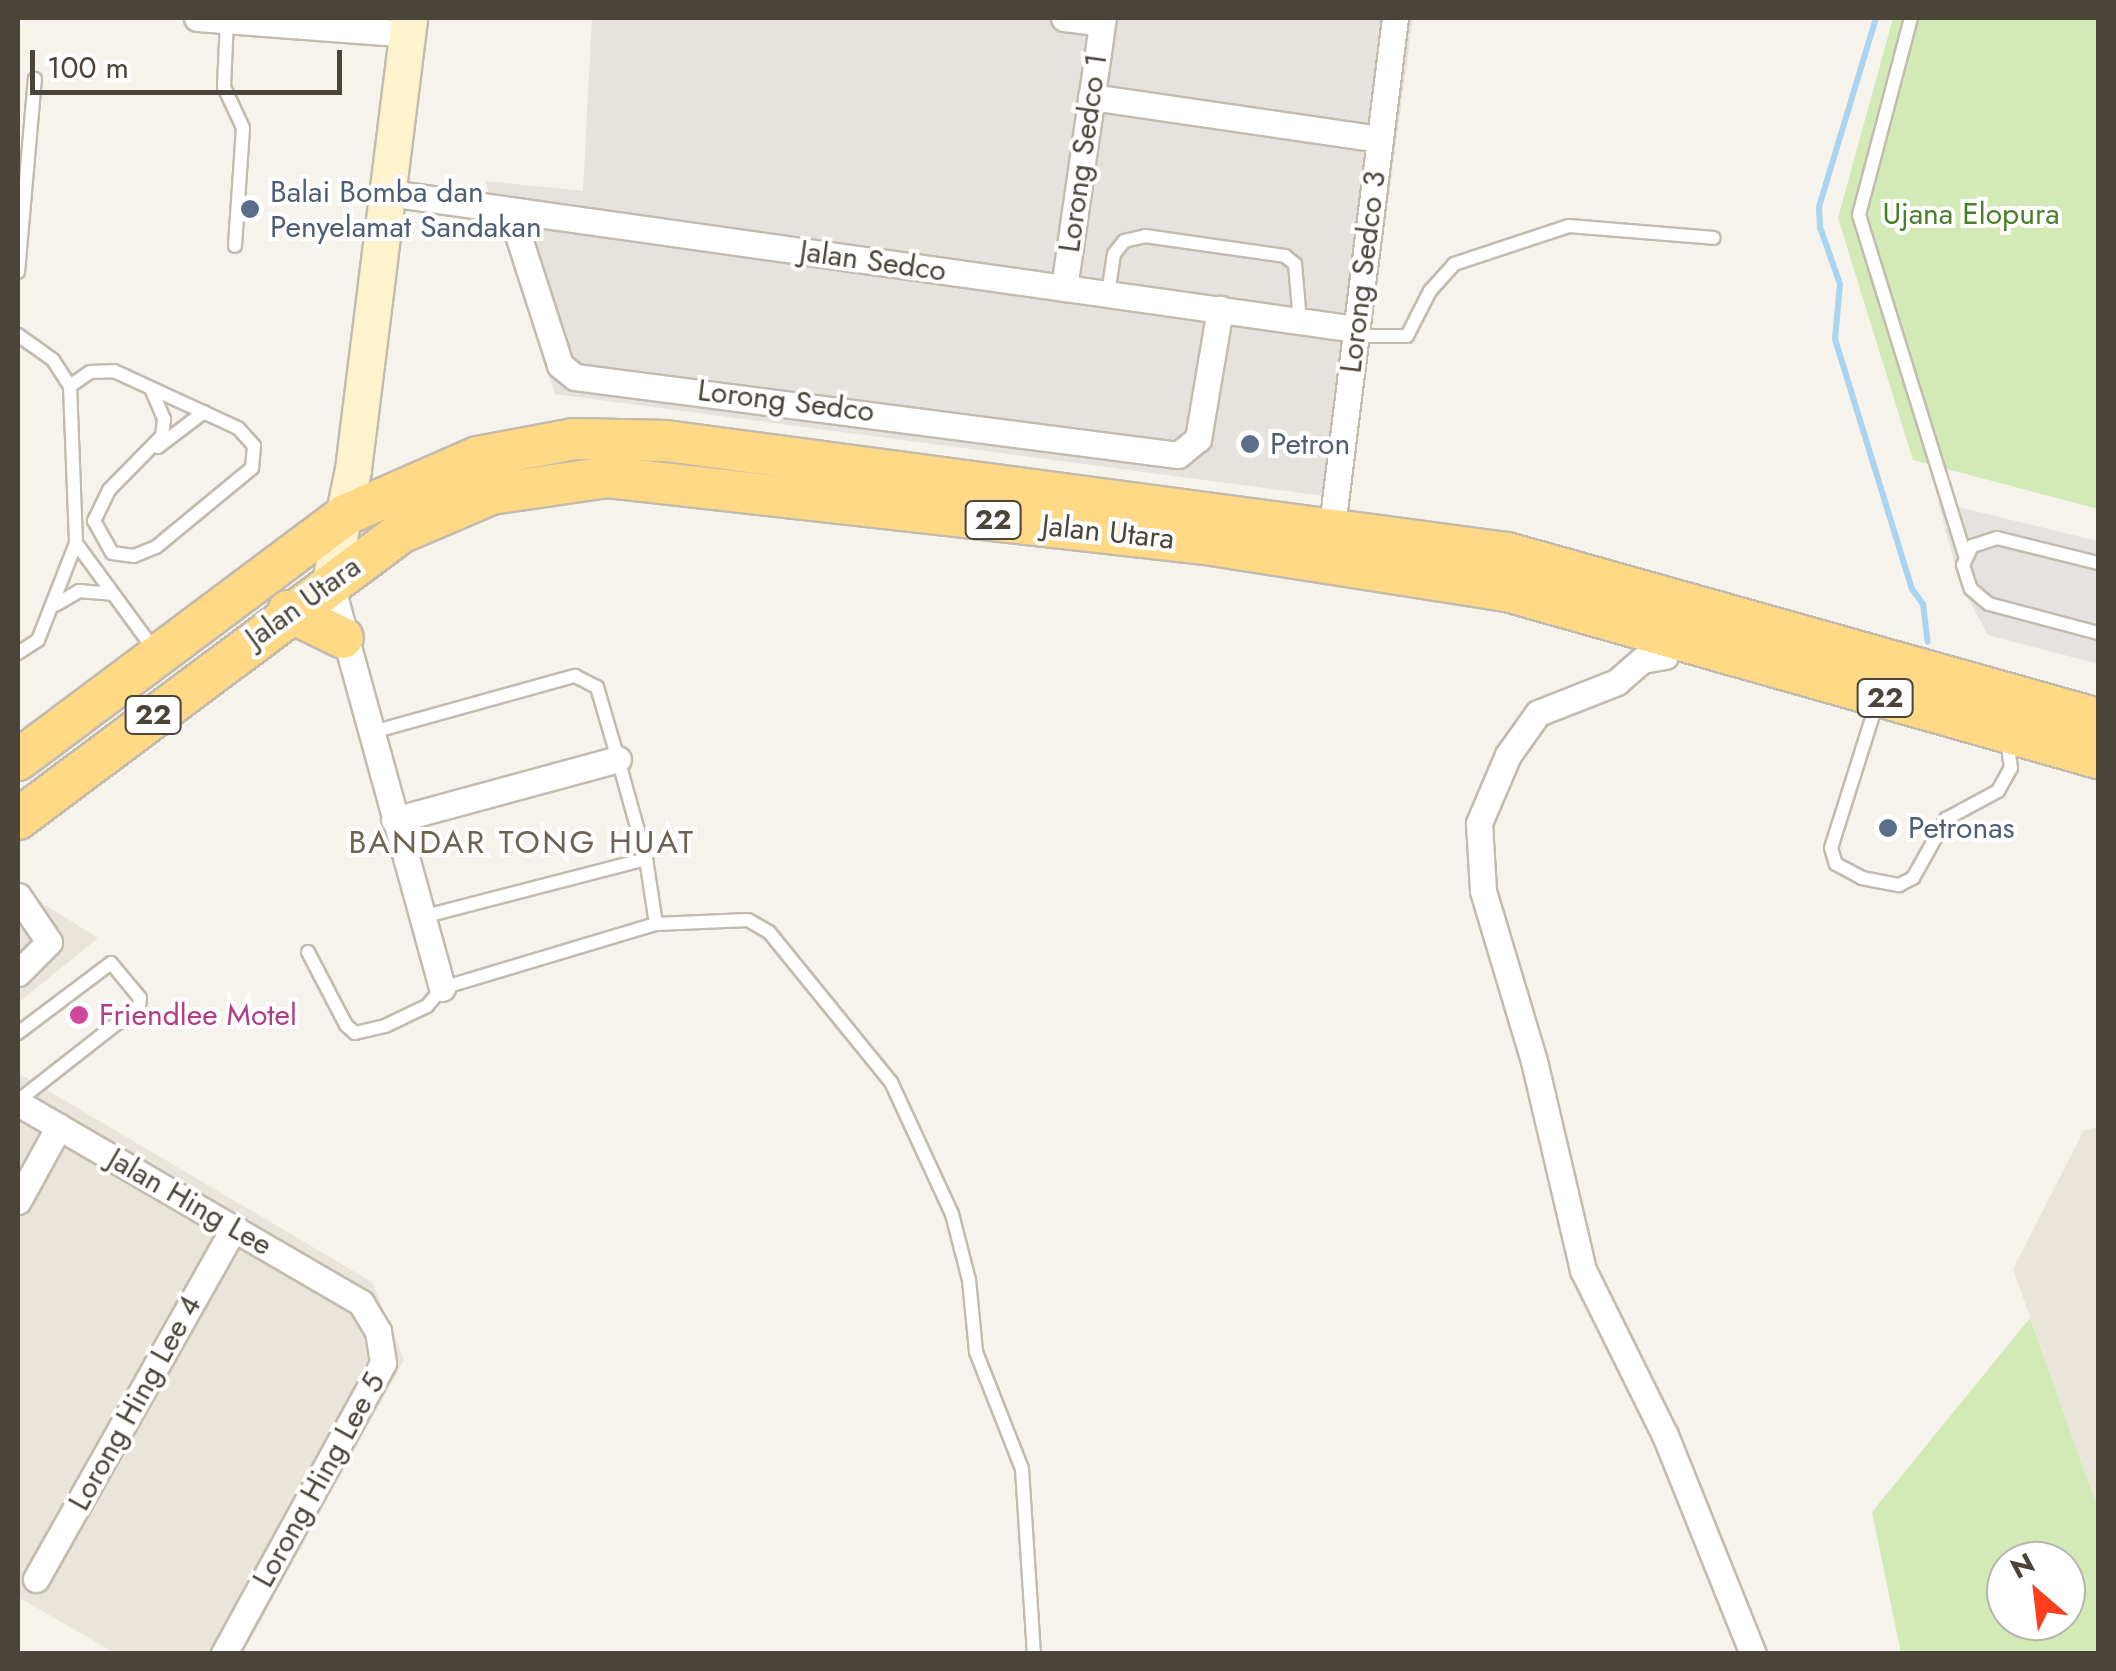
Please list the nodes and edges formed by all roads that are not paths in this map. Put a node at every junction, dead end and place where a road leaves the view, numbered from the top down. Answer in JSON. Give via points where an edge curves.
{"nodes":[{"id":1,"x":196,"y":18,"type":"edge"},
{"id":2,"x":212,"y":18,"type":"edge"},
{"id":3,"x":1064,"y":18,"type":"edge"},
{"id":4,"x":1395,"y":18,"type":"edge"},
{"id":5,"x":1910,"y":18,"type":"edge"},
{"id":6,"x":1102,"y":20,"type":"edge"},
{"id":7,"x":408,"y":26,"type":"edge"},
{"id":8,"x":35,"y":79,"type":"dead end"},
{"id":9,"x":1091,"y":97,"type":"junction"},
{"id":10,"x":1380,"y":139,"type":"junction"},
{"id":11,"x":21,"y":191,"type":"edge"},
{"id":12,"x":387,"y":208,"type":"junction"},
{"id":13,"x":510,"y":210,"type":"junction"},
{"id":14,"x":1714,"y":238,"type":"dead end"},
{"id":15,"x":235,"y":246,"type":"dead end"},
{"id":16,"x":18,"y":272,"type":"edge"},
{"id":17,"x":1064,"y":288,"type":"junction"},
{"id":18,"x":1108,"y":294,"type":"junction"},
{"id":19,"x":1220,"y":309,"type":"junction"},
{"id":20,"x":1300,"y":320,"type":"junction"},
{"id":21,"x":1356,"y":332,"type":"junction"},
{"id":22,"x":18,"y":334,"type":"edge"},
{"id":23,"x":70,"y":386,"type":"junction"},
{"id":24,"x":151,"y":389,"type":"junction"},
{"id":25,"x":204,"y":412,"type":"junction"},
{"id":26,"x":152,"y":451,"type":"junction"},
{"id":27,"x":335,"y":512,"type":"junction"},
{"id":28,"x":1332,"y":526,"type":"junction"},
{"id":29,"x":1418,"y":538,"type":"junction"},
{"id":30,"x":76,"y":543,"type":"junction"},
{"id":31,"x":1966,"y":556,"type":"junction"},
{"id":32,"x":2098,"y":563,"type":"edge"},
{"id":33,"x":330,"y":581,"type":"junction"},
{"id":34,"x":112,"y":594,"type":"junction"},
{"id":35,"x":55,"y":605,"type":"junction"},
{"id":36,"x":288,"y":612,"type":"junction"},
{"id":37,"x":2098,"y":633,"type":"edge"},
{"id":38,"x":343,"y":638,"type":"junction"},
{"id":39,"x":1668,"y":645,"type":"junction"},
{"id":40,"x":157,"y":652,"type":"junction"},
{"id":41,"x":18,"y":653,"type":"edge"},
{"id":42,"x":1963,"y":683,"type":"junction"},
{"id":43,"x":2098,"y":694,"type":"edge"},
{"id":44,"x":1873,"y":715,"type":"junction"},
{"id":45,"x":2098,"y":718,"type":"edge"},
{"id":46,"x":370,"y":733,"type":"junction"},
{"id":47,"x":2098,"y":741,"type":"edge"},
{"id":48,"x":2009,"y":754,"type":"junction"},
{"id":49,"x":2098,"y":758,"type":"edge"},
{"id":50,"x":618,"y":759,"type":"junction"},
{"id":51,"x":18,"y":760,"type":"edge"},
{"id":52,"x":2098,"y":773,"type":"edge"},
{"id":53,"x":18,"y":819,"type":"edge"},
{"id":54,"x":394,"y":820,"type":"junction"},
{"id":55,"x":646,"y":858,"type":"junction"},
{"id":56,"x":18,"y":896,"type":"edge"},
{"id":57,"x":422,"y":917,"type":"junction"},
{"id":58,"x":656,"y":924,"type":"junction"},
{"id":59,"x":308,"y":952,"type":"dead end"},
{"id":60,"x":18,"y":973,"type":"edge"},
{"id":61,"x":442,"y":988,"type":"junction"},
{"id":62,"x":18,"y":1032,"type":"edge"},
{"id":63,"x":18,"y":1102,"type":"edge"},
{"id":64,"x":59,"y":1126,"type":"junction"},
{"id":65,"x":18,"y":1201,"type":"edge"},
{"id":66,"x":234,"y":1227,"type":"junction"},
{"id":67,"x":361,"y":1303,"type":"joint"},
{"id":68,"x":36,"y":1579,"type":"dead end"},
{"id":69,"x":224,"y":1654,"type":"edge"},
{"id":70,"x":1034,"y":1654,"type":"edge"},
{"id":71,"x":1753,"y":1654,"type":"edge"}],
"edges":[{"from":1,"to":2,"type":"street"},
{"from":2,"to":7,"type":"street"},
{"from":2,"to":15,"type":"lane","via":[[224,87],[243,128]]},
{"from":3,"to":6,"type":"street"},
{"from":4,"to":10,"type":"street","name":"Lorong Sedco 3"},
{"from":5,"to":31,"type":"lane","via":[[1859,215]]},
{"from":6,"to":9,"type":"street","name":"Lorong Sedco 1"},
{"from":7,"to":12,"type":"main road"},
{"from":8,"to":11,"type":"lane"},
{"from":9,"to":10,"type":"street"},
{"from":9,"to":17,"type":"street","name":"Lorong Sedco 1"},
{"from":10,"to":21,"type":"street","name":"Lorong Sedco 3"},
{"from":11,"to":16,"type":"lane"},
{"from":12,"to":13,"type":"street","name":"Jalan Sedco"},
{"from":12,"to":27,"type":"main road","via":[[362,303]]},
{"from":13,"to":17,"type":"street","name":"Jalan Sedco"},
{"from":13,"to":19,"type":"street","name":"Lorong Sedco","via":[[560,365],[574,376],[1178,455],[1198,440]]},
{"from":14,"to":21,"type":"lane","via":[[1569,226],[1454,264],[1406,336]]},
{"from":17,"to":18,"type":"street","name":"Jalan Sedco"},
{"from":18,"to":19,"type":"street","name":"Jalan Sedco"},
{"from":18,"to":20,"type":"lane","via":[[1114,254],[1124,240],[1145,236],[1285,256],[1295,264]]},
{"from":19,"to":20,"type":"street","name":"Jalan Sedco"},
{"from":20,"to":21,"type":"street","name":"Jalan Sedco"},
{"from":21,"to":28,"type":"street","name":"Lorong Sedco 3"},
{"from":22,"to":23,"type":"lane","via":[[53,360]]},
{"from":23,"to":24,"type":"lane","via":[[100,370]]},
{"from":23,"to":30,"type":"lane"},
{"from":24,"to":25,"type":"lane"},
{"from":24,"to":26,"type":"lane","via":[[164,419]]},
{"from":25,"to":26,"type":"lane"},
{"from":25,"to":26,"type":"lane","via":[[246,436],[254,446],[252,468],[156,547],[134,556],[112,553],[94,521],[100,502]]},
{"from":27,"to":28,"type":"highway","name":"Jalan Utara","number":"22","via":[[478,456],[574,439],[666,440]]},
{"from":27,"to":33,"type":"main road"},
{"from":27,"to":40,"type":"highway","name":"Jalan Utara","via":[[294,518],[194,598]]},
{"from":28,"to":29,"type":"highway","name":"Jalan Utara","number":"22"},
{"from":29,"to":39,"type":"highway","via":[[1496,566],[1663,608],[1674,616]]},
{"from":29,"to":42,"type":"highway","name":"Jalan Utara","number":"22","via":[[1610,578]]},
{"from":30,"to":34,"type":"lane"},
{"from":30,"to":35,"type":"lane","via":[[66,556]]},
{"from":31,"to":32,"type":"lane","via":[[1972,546],[1997,538]]},
{"from":31,"to":37,"type":"lane","via":[[1966,578],[1989,604]]},
{"from":33,"to":36,"type":"highway","name":"Jalan Utara","number":"22"},
{"from":33,"to":38,"type":"street"},
{"from":33,"to":39,"type":"highway","name":"Jalan Utara","number":"22","via":[[453,505],[527,485],[608,477],[701,483],[1507,591]]},
{"from":34,"to":35,"type":"lane","via":[[79,591]]},
{"from":34,"to":40,"type":"lane"},
{"from":35,"to":41,"type":"lane","via":[[38,640]]},
{"from":36,"to":38,"type":"highway"},
{"from":36,"to":53,"type":"highway","name":"Jalan Utara","number":"22"},
{"from":38,"to":46,"type":"street"},
{"from":39,"to":44,"type":"highway"},
{"from":39,"to":49,"type":"highway","name":"Jalan Utara","number":"22"},
{"from":39,"to":71,"type":"street","via":[[1617,682],[1538,713],[1508,755],[1479,823],[1483,891],[1534,1060],[1583,1270],[1666,1435]]},
{"from":40,"to":51,"type":"highway","number":"22"},
{"from":42,"to":43,"type":"highway","via":[[1970,670],[1992,664]]},
{"from":42,"to":45,"type":"highway","name":"Jalan Utara","number":"22"},
{"from":42,"to":47,"type":"highway","via":[[1974,708]]},
{"from":44,"to":48,"type":"highway"},
{"from":44,"to":48,"type":"lane","via":[[1830,848],[1836,864],[1862,878],[1899,884],[1913,878],[1946,819],[1998,791]]},
{"from":46,"to":50,"type":"lane","via":[[575,676],[596,687]]},
{"from":46,"to":54,"type":"street"},
{"from":48,"to":52,"type":"highway"},
{"from":50,"to":54,"type":"street"},
{"from":50,"to":55,"type":"lane"},
{"from":54,"to":57,"type":"street"},
{"from":55,"to":57,"type":"lane"},
{"from":55,"to":58,"type":"lane"},
{"from":56,"to":60,"type":"street","via":[[49,942]]},
{"from":57,"to":61,"type":"street"},
{"from":58,"to":61,"type":"lane"},
{"from":58,"to":70,"type":"lane","via":[[748,920],[768,932],[891,1082],[952,1214],[970,1280],[976,1352],[1022,1469]]},
{"from":59,"to":61,"type":"lane","via":[[356,1034],[427,1006]]},
{"from":62,"to":63,"type":"lane","via":[[111,963],[140,998],[139,1006]]},
{"from":63,"to":64,"type":"street","name":"Jalan Hing Lee"},
{"from":64,"to":65,"type":"street"},
{"from":64,"to":66,"type":"street","name":"Jalan Hing Lee"},
{"from":66,"to":67,"type":"street","name":"Jalan Hing Lee"},
{"from":66,"to":68,"type":"street","name":"Lorong Hing Lee 4"},
{"from":67,"to":69,"type":"street","name":"Lorong Hing Lee 5","via":[[378,1331],[383,1363]]}]}
